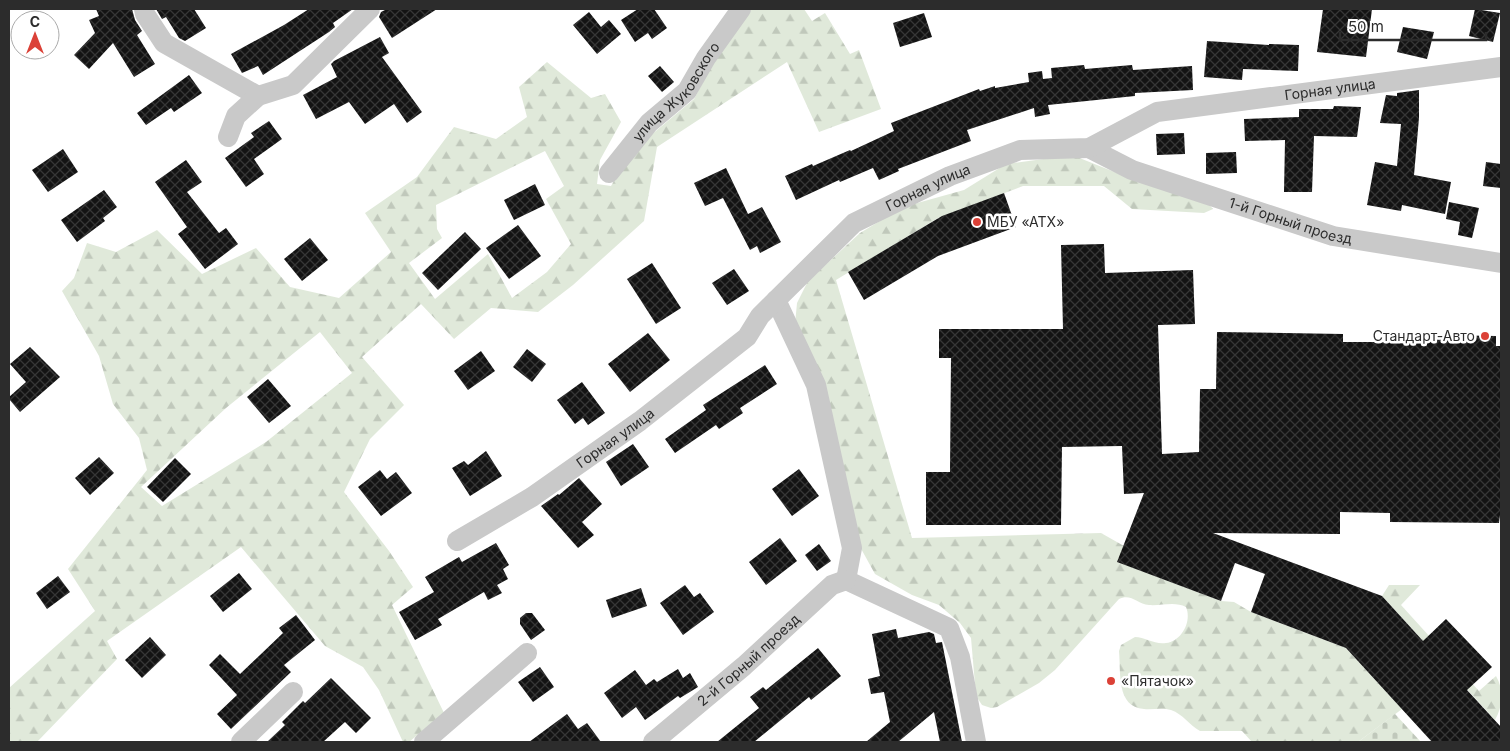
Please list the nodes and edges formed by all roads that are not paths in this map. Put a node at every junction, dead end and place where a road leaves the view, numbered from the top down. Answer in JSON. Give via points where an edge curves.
{"nodes":[{"id":1,"x":144,"y":9,"type":"edge"},
{"id":2,"x":370,"y":9,"type":"edge"},
{"id":3,"x":742,"y":9,"type":"edge"},
{"id":4,"x":1501,"y":67,"type":"edge"},
{"id":5,"x":258,"y":96,"type":"junction"},
{"id":6,"x":228,"y":136,"type":"dead end"},
{"id":7,"x":1089,"y":148,"type":"junction"},
{"id":8,"x":609,"y":173,"type":"dead end"},
{"id":9,"x":1501,"y":262,"type":"edge"},
{"id":10,"x":776,"y":300,"type":"junction"},
{"id":11,"x":457,"y":541,"type":"dead end"},
{"id":12,"x":846,"y":580,"type":"junction"},
{"id":13,"x":527,"y":653,"type":"dead end"},
{"id":14,"x":293,"y":692,"type":"dead end"},
{"id":15,"x":241,"y":742,"type":"edge"},
{"id":16,"x":424,"y":742,"type":"edge"},
{"id":17,"x":653,"y":742,"type":"edge"},
{"id":18,"x":976,"y":742,"type":"edge"}],
"edges":[{"from":1,"to":5,"type":"street","via":[[164,44]]},
{"from":2,"to":5,"type":"street","via":[[293,85]]},
{"from":3,"to":8,"type":"street","name":"улица Жуковского","via":[[706,58],[687,91],[649,123]]},
{"from":4,"to":7,"type":"street","name":"Горная улица","via":[[1157,112]]},
{"from":5,"to":6,"type":"street","via":[[236,116]]},
{"from":7,"to":9,"type":"street","name":"1-й Горный проезд","via":[[1132,170],[1333,236]]},
{"from":7,"to":10,"type":"street","name":"Горная улица","via":[[1020,150],[950,176],[854,223]]},
{"from":10,"to":11,"type":"street","name":"Горная улица","via":[[760,316],[747,337],[640,421],[532,497]]},
{"from":10,"to":12,"type":"street","via":[[816,385],[852,548]]},
{"from":12,"to":17,"type":"street","name":"2-й Горный проезд","via":[[832,584],[744,666]]},
{"from":12,"to":18,"type":"street","via":[[949,628],[960,657]]},
{"from":13,"to":16,"type":"street"},
{"from":14,"to":15,"type":"street"}]}
